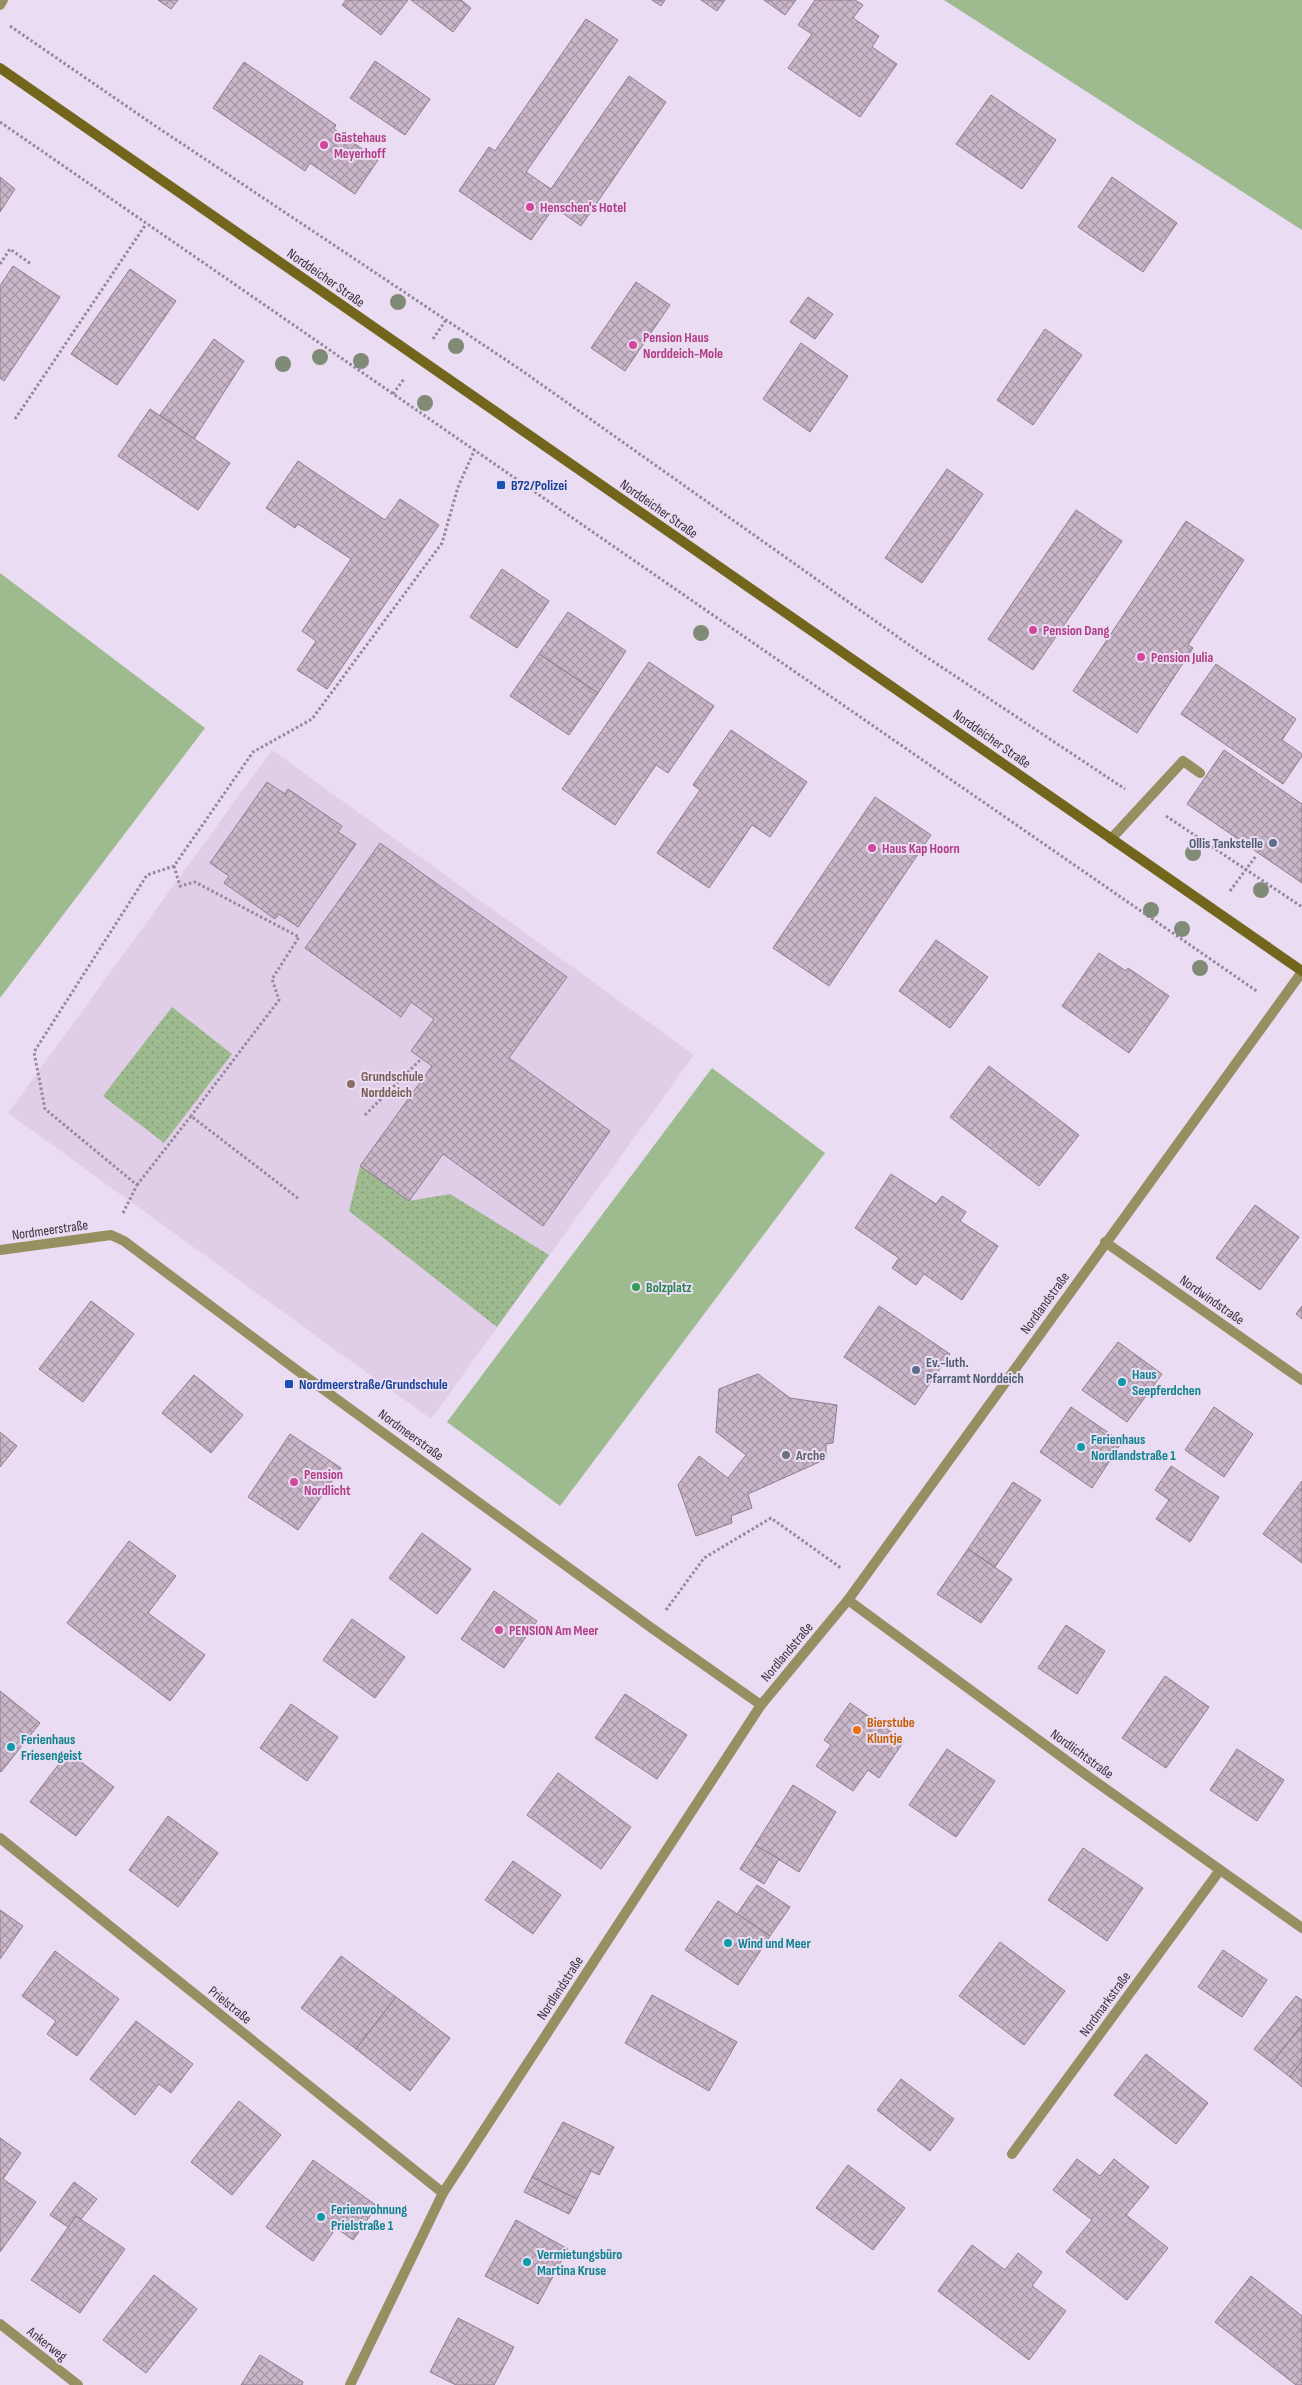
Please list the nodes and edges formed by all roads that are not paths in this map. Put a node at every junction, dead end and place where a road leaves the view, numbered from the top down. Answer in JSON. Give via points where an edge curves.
{"nodes":[{"id":1,"x":3,"y":0,"type":"edge"},
{"id":2,"x":0,"y":5,"type":"edge"},
{"id":3,"x":0,"y":68,"type":"edge"},
{"id":4,"x":1200,"y":773,"type":"dead end"},
{"id":5,"x":1111,"y":840,"type":"junction"},
{"id":6,"x":1302,"y":972,"type":"edge"},
{"id":7,"x":1106,"y":1242,"type":"junction"},
{"id":8,"x":0,"y":1250,"type":"edge"},
{"id":9,"x":1302,"y":1380,"type":"edge"},
{"id":10,"x":848,"y":1600,"type":"junction"},
{"id":11,"x":761,"y":1704,"type":"junction"},
{"id":12,"x":0,"y":1838,"type":"edge"},
{"id":13,"x":1220,"y":1870,"type":"junction"},
{"id":14,"x":1302,"y":1928,"type":"edge"},
{"id":15,"x":1012,"y":2154,"type":"dead end"},
{"id":16,"x":443,"y":2193,"type":"junction"},
{"id":17,"x":0,"y":2324,"type":"edge"},
{"id":18,"x":78,"y":2385,"type":"edge"},
{"id":19,"x":350,"y":2385,"type":"edge"}],
"edges":[{"from":1,"to":2,"type":"street"},
{"from":3,"to":5,"type":"street","name":"Norddeicher Straße"},
{"from":4,"to":5,"type":"street","via":[[1183,761]]},
{"from":5,"to":6,"type":"street","name":"Norddeicher Straße"},
{"from":6,"to":7,"type":"street","name":"Nordlandstraße"},
{"from":7,"to":9,"type":"street","name":"Nordwindstraße"},
{"from":7,"to":10,"type":"street","name":"Nordlandstraße"},
{"from":8,"to":11,"type":"street","name":"Nordmeerstraße","via":[[111,1236],[124,1240],[653,1629]]},
{"from":10,"to":11,"type":"street","name":"Nordlandstraße"},
{"from":10,"to":13,"type":"street","name":"Nordlichtstraße"},
{"from":11,"to":16,"type":"street","name":"Nordlandstraße"},
{"from":12,"to":16,"type":"street","name":"Prielstraße"},
{"from":13,"to":14,"type":"street","name":"Nordlichtstraße"},
{"from":13,"to":15,"type":"street","name":"Nordmarkstraße"},
{"from":16,"to":19,"type":"street","name":"Nordlandstraße"},
{"from":17,"to":18,"type":"street","name":"Ankerweg"}]}
